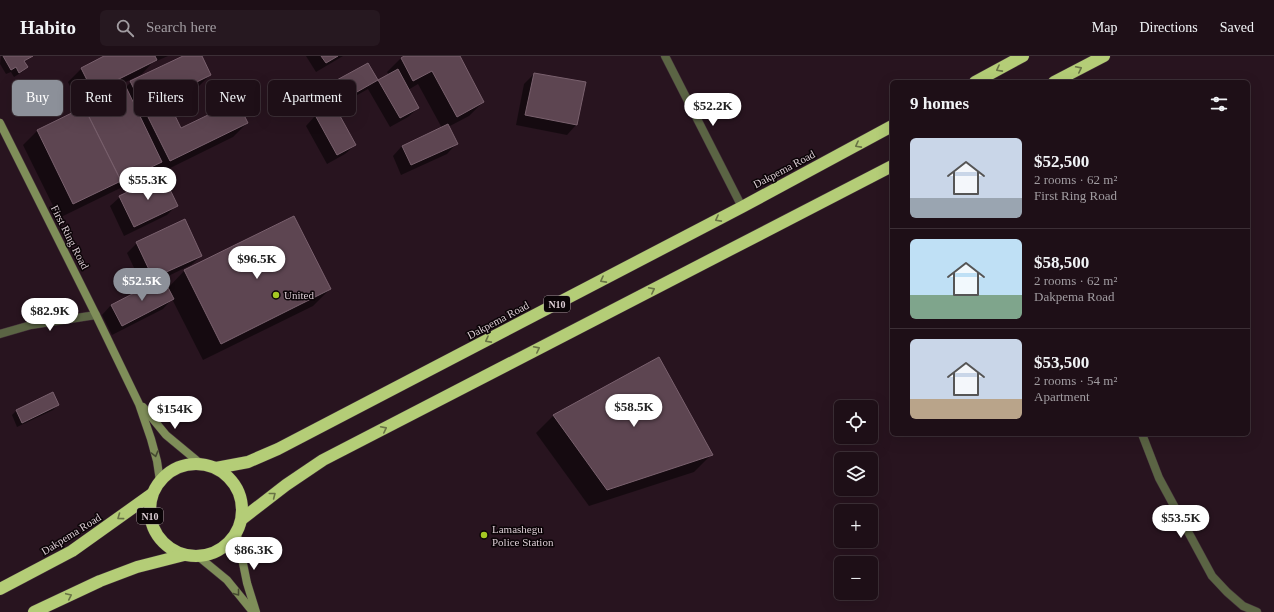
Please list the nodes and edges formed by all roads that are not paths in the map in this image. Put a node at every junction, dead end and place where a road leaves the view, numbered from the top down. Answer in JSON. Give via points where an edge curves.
{"nodes":[{"id":1,"x":665,"y":56,"type":"edge"},
{"id":2,"x":1023,"y":56,"type":"edge"},
{"id":3,"x":1104,"y":56,"type":"edge"},
{"id":4,"x":979,"y":80,"type":"edge"},
{"id":5,"x":1058,"y":80,"type":"edge"},
{"id":6,"x":0,"y":123,"type":"edge"},
{"id":7,"x":890,"y":127,"type":"edge"},
{"id":8,"x":890,"y":167,"type":"edge"},
{"id":9,"x":742,"y":207,"type":"junction"},
{"id":10,"x":96,"y":315,"type":"junction"},
{"id":11,"x":0,"y":334,"type":"edge"},
{"id":12,"x":139,"y":404,"type":"junction"},
{"id":13,"x":1143,"y":436,"type":"edge"},
{"id":14,"x":202,"y":464,"type":"junction"},
{"id":15,"x":216,"y":468,"type":"junction"},
{"id":16,"x":160,"y":480,"type":"junction"},
{"id":17,"x":152,"y":494,"type":"junction"},
{"id":18,"x":242,"y":519,"type":"junction"},
{"id":19,"x":237,"y":534,"type":"junction"},
{"id":20,"x":184,"y":555,"type":"junction"},
{"id":21,"x":199,"y":557,"type":"junction"},
{"id":22,"x":0,"y":589,"type":"edge"},
{"id":23,"x":34,"y":612,"type":"edge"},
{"id":24,"x":253,"y":612,"type":"edge"},
{"id":25,"x":256,"y":612,"type":"edge"},
{"id":26,"x":1257,"y":612,"type":"edge"}],
"edges":[{"from":1,"to":9,"type":"street"},
{"from":2,"to":4,"type":"highway","one_way":true},
{"from":5,"to":3,"type":"highway","one_way":true},
{"from":6,"to":10,"type":"street","name":"First Ring Road"},
{"from":7,"to":9,"type":"highway","name":"Dakpema Road","number":"N10","one_way":true},
{"from":18,"to":8,"type":"highway","one_way":true,"via":[[323,460]]},
{"from":9,"to":15,"type":"highway","name":"Dakpema Road","number":"N10","one_way":true,"via":[[278,449],[248,462]]},
{"from":10,"to":11,"type":"street","via":[[31,325]]},
{"from":10,"to":12,"type":"street","name":"First Ring Road"},
{"from":12,"to":14,"type":"street","name":"First Ring Road","via":[[166,435]]},
{"from":12,"to":16,"type":"street","name":"First Ring Road","one_way":true,"via":[[151,439]]},
{"from":13,"to":26,"type":"street","via":[[1159,478],[1212,576],[1243,606]]},
{"from":14,"to":15,"type":"highway","number":"N10"},
{"from":14,"to":16,"type":"highway","number":"N10","via":[[186,465],[172,470]]},
{"from":15,"to":18,"type":"highway","number":"N10","via":[[229,477],[238,489],[243,504]]},
{"from":16,"to":17,"type":"highway","number":"N10"},
{"from":17,"to":20,"type":"highway","number":"N10","via":[[149,509],[152,524],[159,538],[170,549]]},
{"from":17,"to":22,"type":"highway","name":"Dakpema Road","number":"N10","one_way":true,"via":[[72,551]]},
{"from":18,"to":19,"type":"highway","number":"N10"},
{"from":19,"to":21,"type":"highway","number":"N10","via":[[227,546],[214,554]]},
{"from":19,"to":25,"type":"street"},
{"from":20,"to":21,"type":"highway","number":"N10"},
{"from":23,"to":20,"type":"highway","number":"N10","one_way":true,"via":[[137,567]]},
{"from":21,"to":24,"type":"street","one_way":true,"via":[[228,580]]}]}
